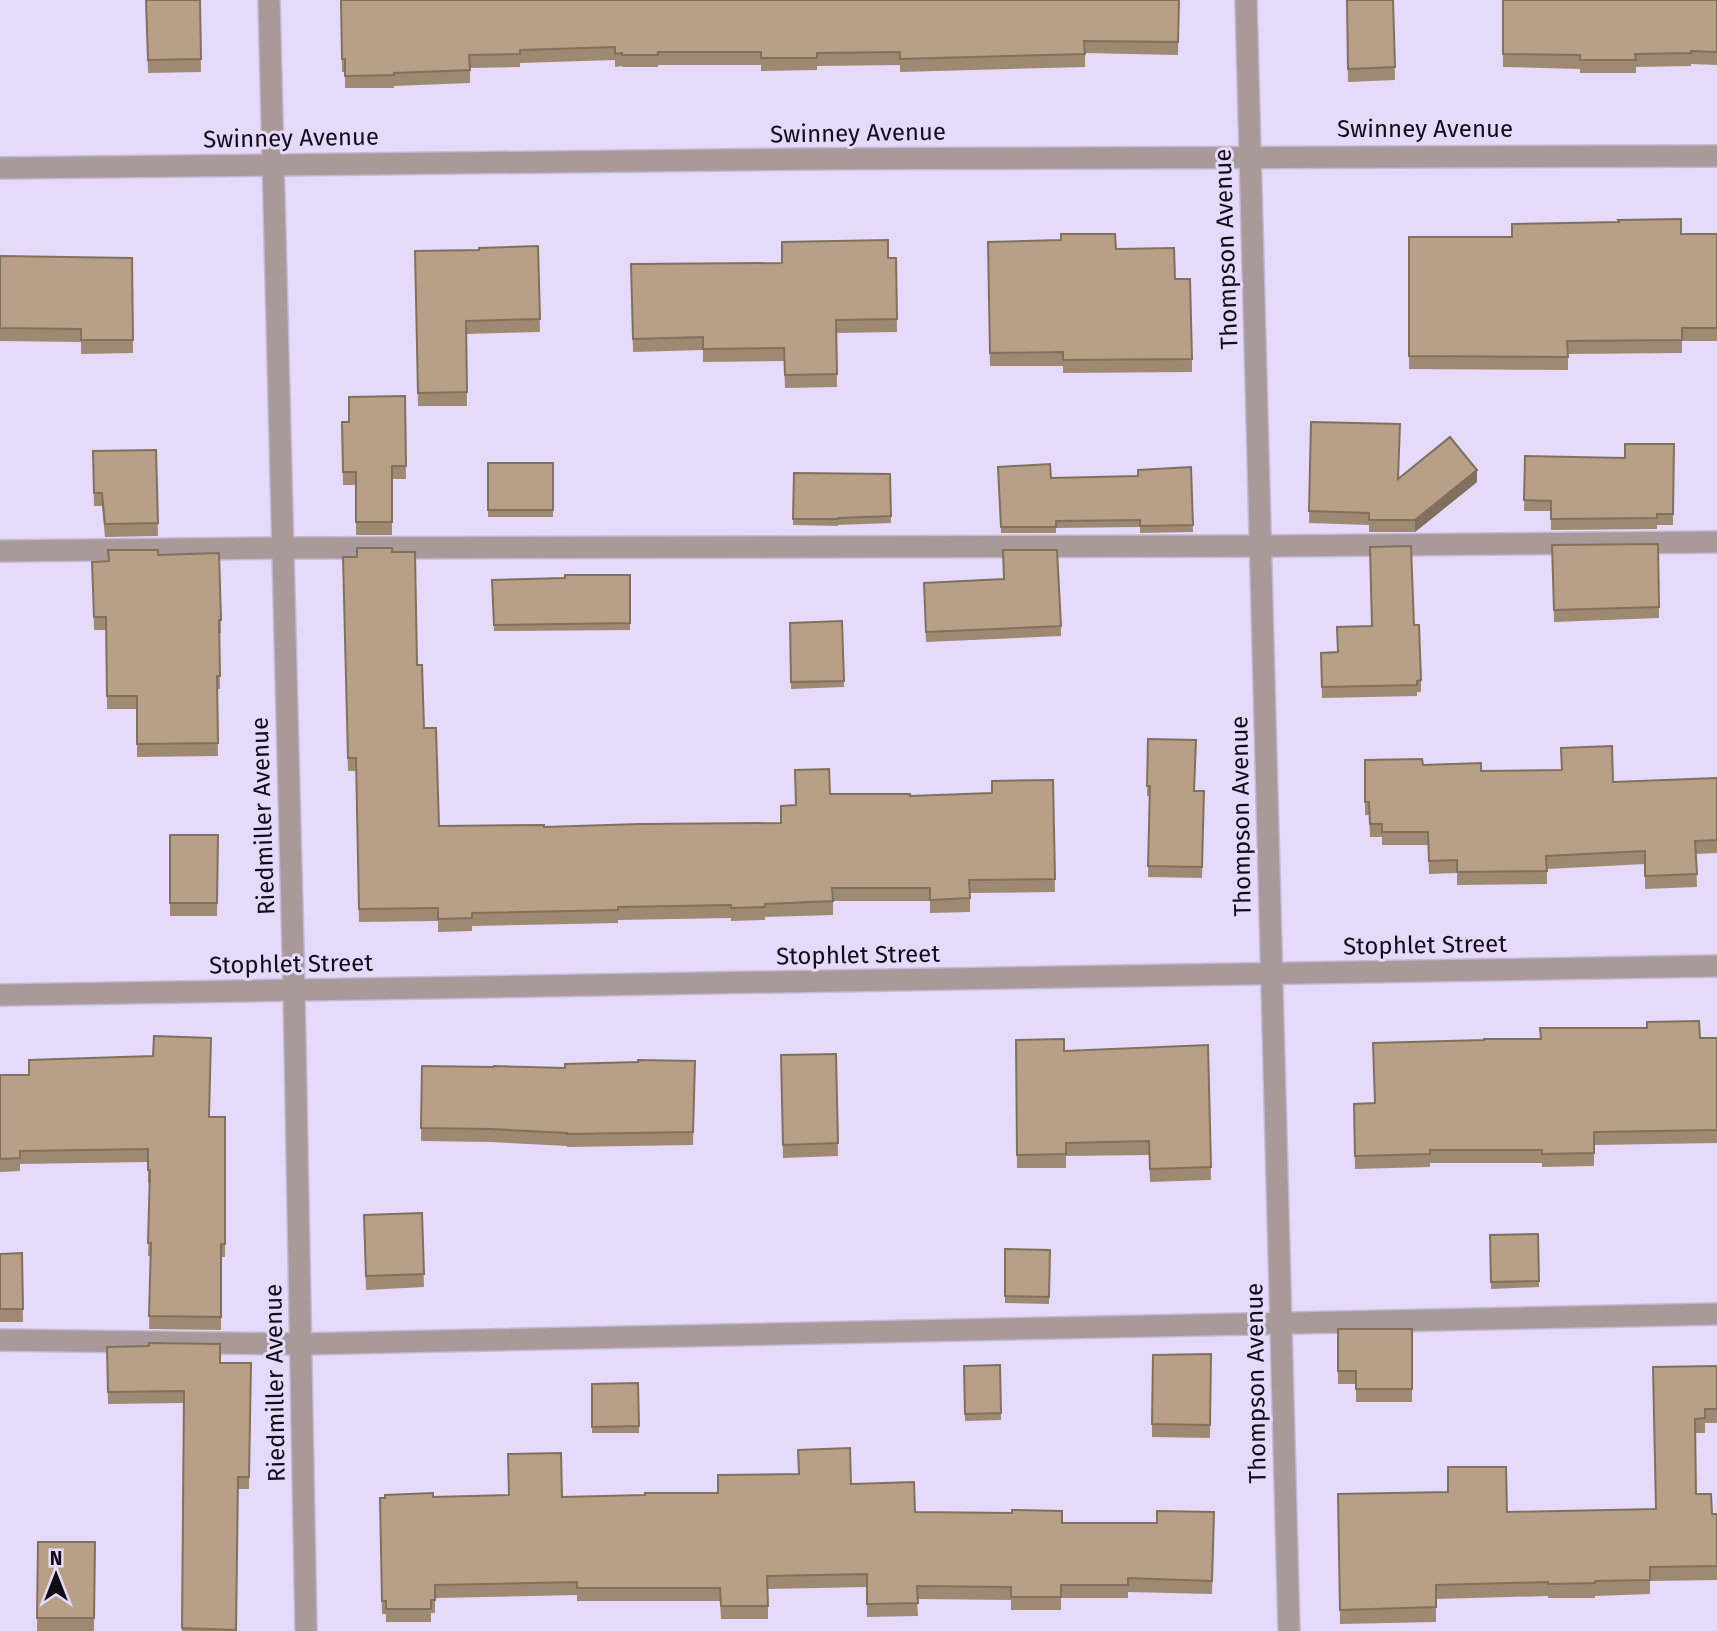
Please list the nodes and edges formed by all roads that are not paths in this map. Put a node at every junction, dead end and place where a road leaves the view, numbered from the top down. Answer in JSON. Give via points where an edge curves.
{"nodes":[{"id":1,"x":269,"y":0,"type":"edge"},
{"id":2,"x":1246,"y":0,"type":"edge"},
{"id":3,"x":1250,"y":156,"type":"junction"},
{"id":4,"x":1717,"y":156,"type":"edge"},
{"id":5,"x":272,"y":164,"type":"junction"},
{"id":6,"x":0,"y":168,"type":"edge"},
{"id":7,"x":1717,"y":542,"type":"edge"},
{"id":8,"x":1261,"y":546,"type":"junction"},
{"id":9,"x":282,"y":548,"type":"junction"},
{"id":10,"x":0,"y":551,"type":"edge"},
{"id":11,"x":1717,"y":966,"type":"edge"},
{"id":12,"x":1272,"y":974,"type":"junction"},
{"id":13,"x":294,"y":990,"type":"junction"},
{"id":14,"x":0,"y":995,"type":"edge"},
{"id":15,"x":1717,"y":1314,"type":"edge"},
{"id":16,"x":1281,"y":1323,"type":"junction"},
{"id":17,"x":0,"y":1340,"type":"edge"},
{"id":18,"x":301,"y":1344,"type":"junction"},
{"id":19,"x":306,"y":1631,"type":"edge"},
{"id":20,"x":1289,"y":1631,"type":"edge"}],
"edges":[{"from":1,"to":5,"type":"street","name":"Riedmiller Avenue"},
{"from":2,"to":3,"type":"street","name":"Thompson Avenue"},
{"from":3,"to":4,"type":"street","name":"Swinney Avenue"},
{"from":3,"to":5,"type":"street","name":"Swinney Avenue"},
{"from":3,"to":8,"type":"street","name":"Thompson Avenue"},
{"from":5,"to":6,"type":"street","name":"Swinney Avenue"},
{"from":5,"to":9,"type":"street","name":"Riedmiller Avenue"},
{"from":7,"to":8,"type":"street"},
{"from":8,"to":9,"type":"street"},
{"from":8,"to":12,"type":"street","name":"Thompson Avenue"},
{"from":9,"to":10,"type":"street"},
{"from":9,"to":13,"type":"street","name":"Riedmiller Avenue"},
{"from":11,"to":12,"type":"street","name":"Stophlet Street"},
{"from":12,"to":13,"type":"street","name":"Stophlet Street"},
{"from":12,"to":16,"type":"street","name":"Thompson Avenue"},
{"from":13,"to":14,"type":"street","name":"Stophlet Street"},
{"from":13,"to":18,"type":"street","name":"Riedmiller Avenue"},
{"from":15,"to":16,"type":"street"},
{"from":16,"to":18,"type":"street"},
{"from":16,"to":20,"type":"street","name":"Thompson Avenue"},
{"from":17,"to":18,"type":"street"},
{"from":18,"to":19,"type":"street","name":"Riedmiller Avenue"}]}
